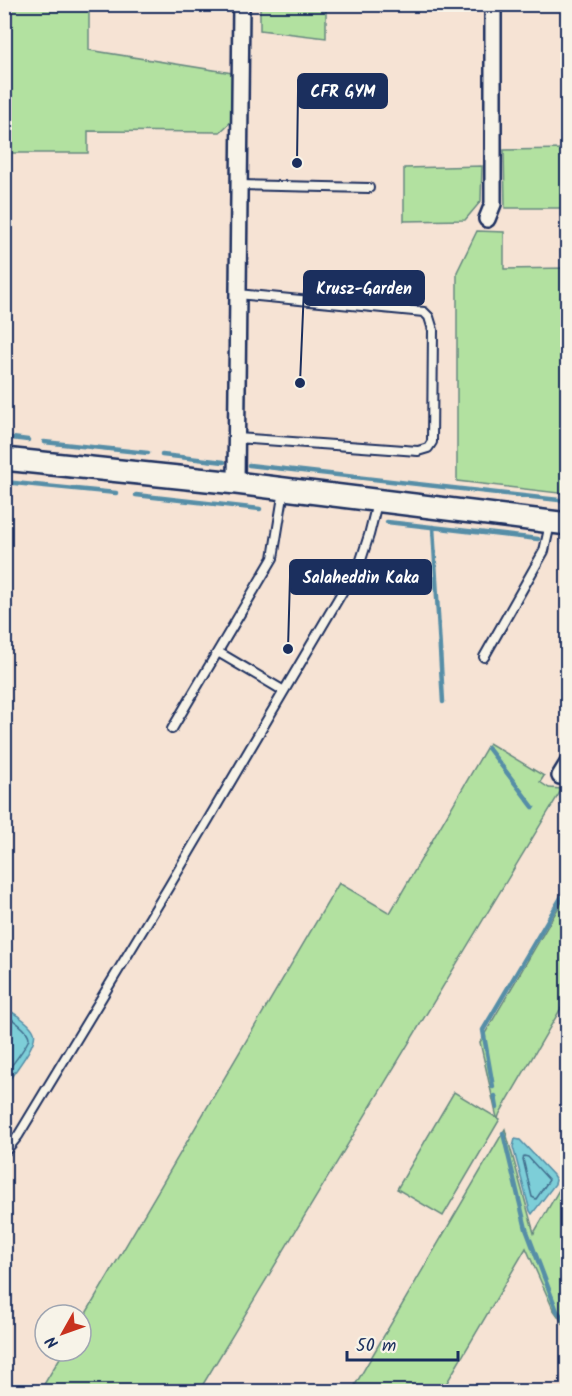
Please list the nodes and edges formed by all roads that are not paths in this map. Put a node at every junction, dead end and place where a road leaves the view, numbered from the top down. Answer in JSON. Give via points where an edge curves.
{"nodes":[{"id":1,"x":241,"y":4,"type":"edge"},
{"id":2,"x":493,"y":4,"type":"edge"},
{"id":3,"x":239,"y":185,"type":"junction"},
{"id":4,"x":369,"y":188,"type":"dead end"},
{"id":5,"x":487,"y":219,"type":"dead end"},
{"id":6,"x":238,"y":294,"type":"junction"},
{"id":7,"x":237,"y":438,"type":"junction"},
{"id":8,"x":4,"y":459,"type":"edge"},
{"id":9,"x":236,"y":483,"type":"junction"},
{"id":10,"x":285,"y":489,"type":"junction"},
{"id":11,"x":377,"y":500,"type":"junction"},
{"id":12,"x":557,"y":523,"type":"edge"},
{"id":13,"x":218,"y":652,"type":"junction"},
{"id":14,"x":484,"y":657,"type":"dead end"},
{"id":15,"x":284,"y":691,"type":"junction"},
{"id":16,"x":172,"y":729,"type":"dead end"},
{"id":17,"x":4,"y":1153,"type":"edge"}],
"edges":[{"from":1,"to":3,"type":"street"},
{"from":2,"to":5,"type":"street","via":[[493,204]]},
{"from":3,"to":4,"type":"lane"},
{"from":3,"to":6,"type":"street"},
{"from":6,"to":7,"type":"street"},
{"from":6,"to":7,"type":"lane","via":[[424,312],[433,330],[432,442],[428,448],[418,451]]},
{"from":7,"to":9,"type":"street"},
{"from":8,"to":9,"type":"street"},
{"from":9,"to":10,"type":"street"},
{"from":10,"to":11,"type":"street"},
{"from":10,"to":13,"type":"lane","via":[[273,558]]},
{"from":11,"to":12,"type":"street"},
{"from":11,"to":15,"type":"lane","via":[[361,560]]},
{"from":12,"to":14,"type":"lane","via":[[548,533],[544,551]]},
{"from":13,"to":15,"type":"lane"},
{"from":13,"to":16,"type":"lane"},
{"from":15,"to":17,"type":"lane","via":[[18,1136]]}]}
